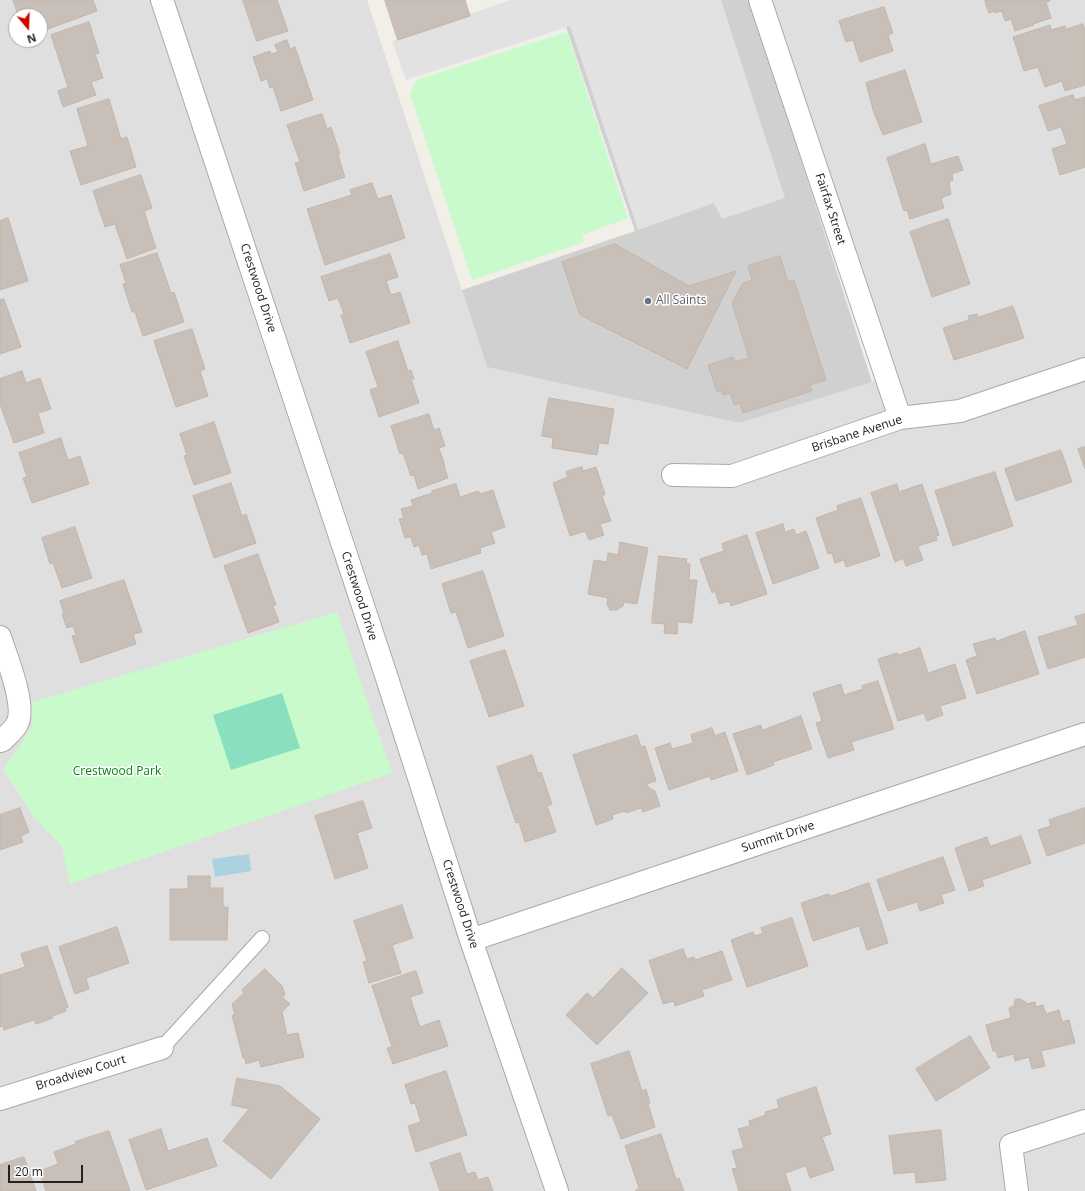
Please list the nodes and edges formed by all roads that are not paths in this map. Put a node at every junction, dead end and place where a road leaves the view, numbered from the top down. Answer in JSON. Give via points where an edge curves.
{"nodes":[{"id":1,"x":162,"y":0,"type":"edge"},
{"id":2,"x":760,"y":0,"type":"edge"},
{"id":3,"x":1085,"y":369,"type":"edge"},
{"id":4,"x":900,"y":418,"type":"junction"},
{"id":5,"x":673,"y":475,"type":"dead end"},
{"id":6,"x":0,"y":637,"type":"edge"},
{"id":7,"x":1085,"y":734,"type":"edge"},
{"id":8,"x":0,"y":741,"type":"edge"},
{"id":9,"x":262,"y":938,"type":"dead end"},
{"id":10,"x":471,"y":940,"type":"junction"},
{"id":11,"x":162,"y":1048,"type":"joint"},
{"id":12,"x":0,"y":1099,"type":"edge"},
{"id":13,"x":1085,"y":1121,"type":"edge"},
{"id":14,"x":557,"y":1191,"type":"edge"},
{"id":15,"x":1017,"y":1191,"type":"edge"}],
"edges":[{"from":1,"to":10,"type":"street","name":"Crestwood Drive"},
{"from":2,"to":4,"type":"street","name":"Fairfax Street"},
{"from":3,"to":4,"type":"street","name":"Brisbane Avenue","via":[[960,411]]},
{"from":4,"to":5,"type":"street","name":"Brisbane Avenue","via":[[732,476]]},
{"from":6,"to":8,"type":"street","via":[[20,706],[18,723]]},
{"from":7,"to":10,"type":"street","name":"Summit Drive"},
{"from":9,"to":11,"type":"lane"},
{"from":10,"to":14,"type":"street","name":"Crestwood Drive"},
{"from":11,"to":12,"type":"street","name":"Broadview Court"},
{"from":13,"to":15,"type":"street","via":[[1011,1145]]}]}
